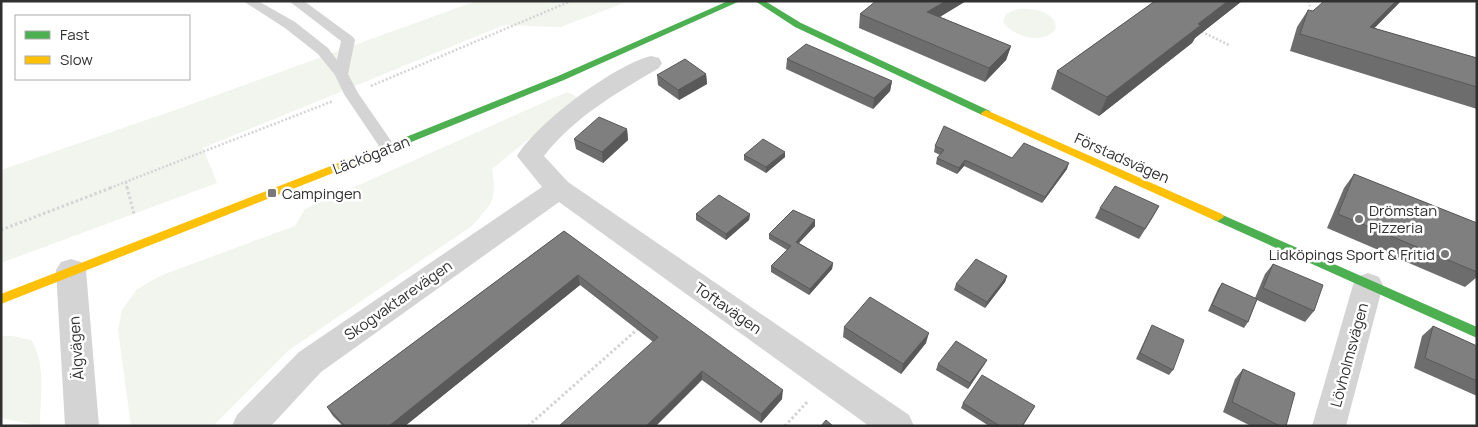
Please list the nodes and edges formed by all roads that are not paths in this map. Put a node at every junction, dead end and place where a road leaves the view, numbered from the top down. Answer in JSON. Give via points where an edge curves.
{"nodes":[{"id":1,"x":249,"y":1,"type":"edge"},
{"id":2,"x":295,"y":1,"type":"edge"},
{"id":3,"x":736,"y":1,"type":"edge"},
{"id":4,"x":759,"y":1,"type":"edge"},
{"id":5,"x":651,"y":62,"type":"dead end"},
{"id":6,"x":341,"y":74,"type":"junction"},
{"id":7,"x":388,"y":148,"type":"junction"},
{"id":8,"x":559,"y":190,"type":"junction"},
{"id":9,"x":71,"y":270,"type":"junction"},
{"id":10,"x":1368,"y":285,"type":"junction"},
{"id":11,"x":1,"y":299,"type":"edge"},
{"id":12,"x":1477,"y":333,"type":"edge"},
{"id":13,"x":82,"y":426,"type":"edge"},
{"id":14,"x":249,"y":426,"type":"edge"},
{"id":15,"x":897,"y":426,"type":"edge"},
{"id":16,"x":1329,"y":426,"type":"edge"}],
"edges":[{"from":1,"to":6,"type":"lane","via":[[290,25],[323,51]]},
{"from":2,"to":6,"type":"lane","via":[[348,40]]},
{"from":3,"to":7,"type":"main road","name":"Läckögatan","via":[[561,78]]},
{"from":4,"to":10,"type":"main road","name":"Förstadsvägen","via":[[798,25],[957,100]]},
{"from":5,"to":8,"type":"street","via":[[616,82],[542,139],[530,156]]},
{"from":6,"to":7,"type":"lane"},
{"from":7,"to":9,"type":"main road","name":"Läckögatan"},
{"from":8,"to":14,"type":"street","name":"Skogvaktarevägen","via":[[310,362]]},
{"from":8,"to":15,"type":"street","name":"Toftavägen"},
{"from":9,"to":11,"type":"main road","name":"Läckögatan"},
{"from":9,"to":13,"type":"street","name":"Älgvägen"},
{"from":10,"to":12,"type":"main road","name":"Förstadsvägen"},
{"from":10,"to":16,"type":"street","name":"Lövholmsvägen"}]}
